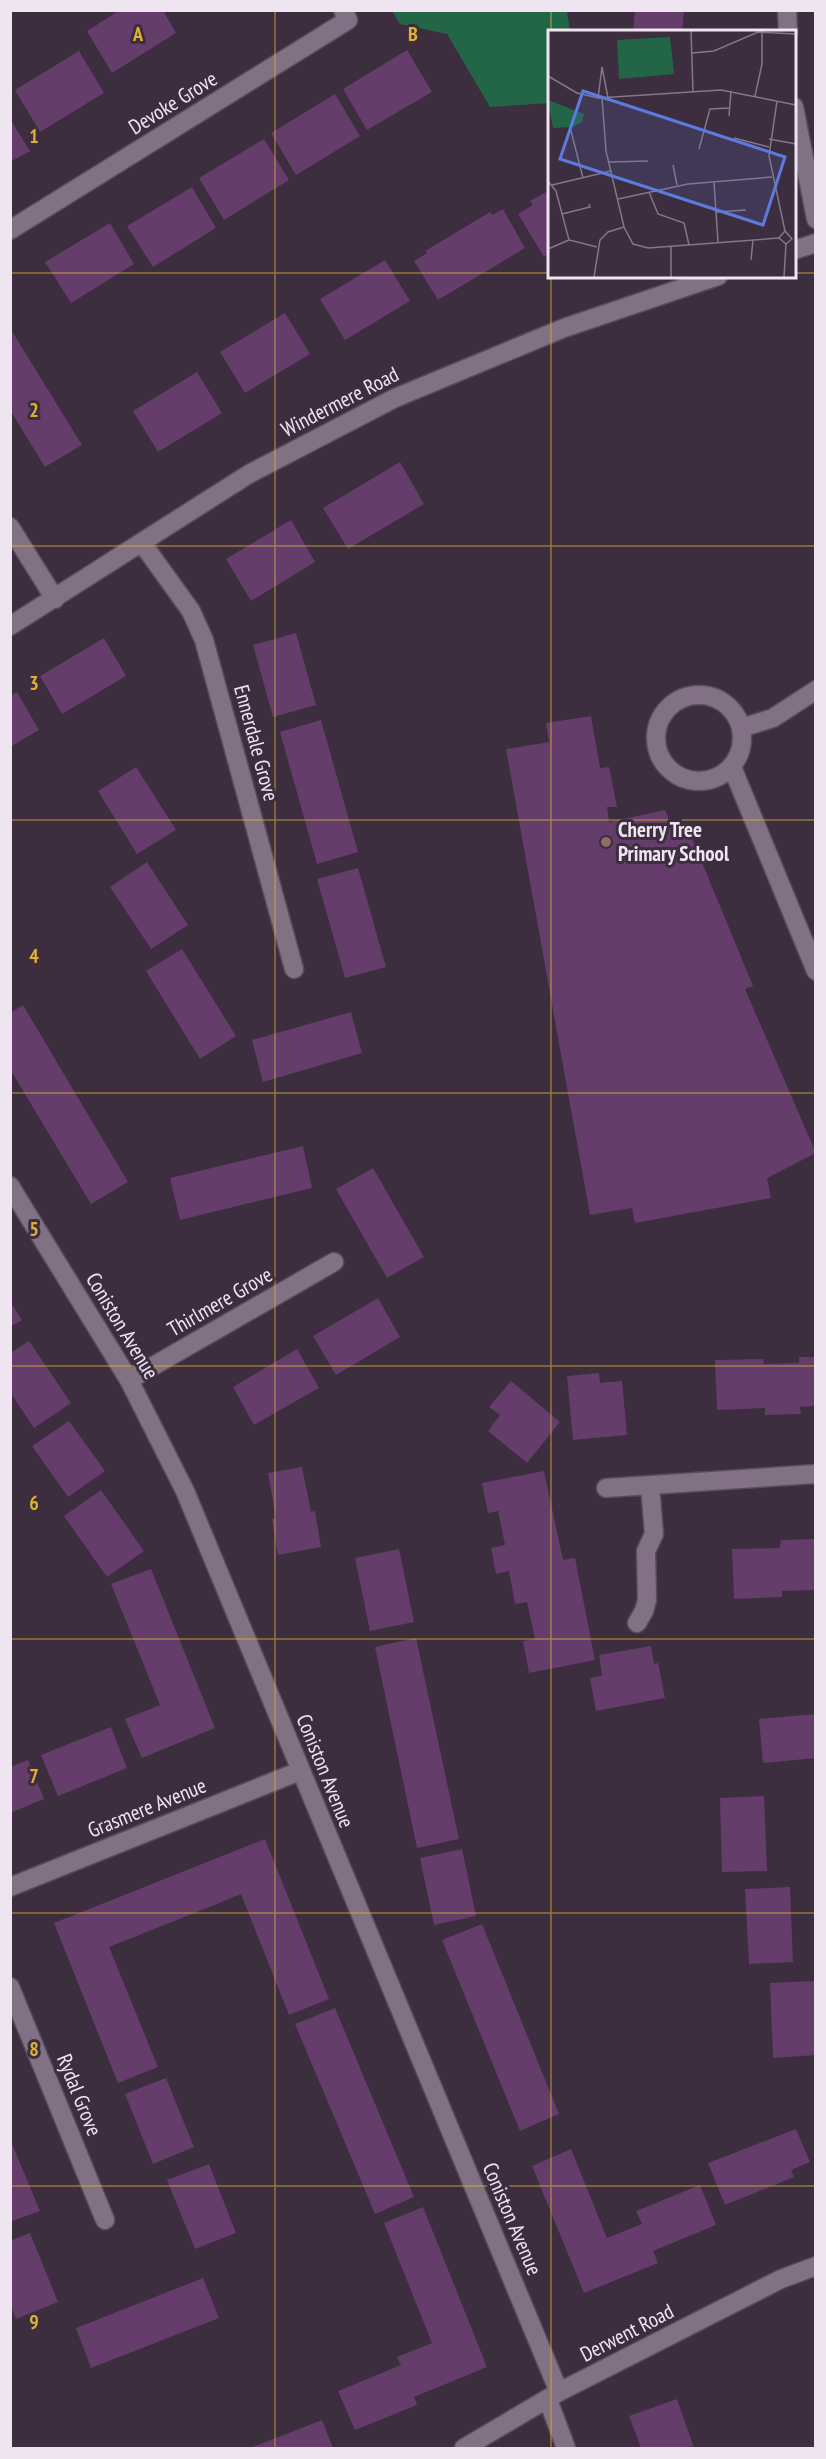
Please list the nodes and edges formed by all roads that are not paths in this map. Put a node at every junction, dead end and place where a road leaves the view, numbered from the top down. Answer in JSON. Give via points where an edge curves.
{"nodes":[{"id":1,"x":342,"y":10,"type":"edge"},
{"id":2,"x":786,"y":10,"type":"edge"},
{"id":3,"x":788,"y":30,"type":"edge"},
{"id":4,"x":796,"y":112,"type":"edge"},
{"id":5,"x":813,"y":196,"type":"edge"},
{"id":6,"x":816,"y":219,"type":"edge"},
{"id":7,"x":10,"y":230,"type":"edge"},
{"id":8,"x":816,"y":243,"type":"edge"},
{"id":9,"x":796,"y":250,"type":"edge"},
{"id":10,"x":712,"y":278,"type":"edge"},
{"id":11,"x":10,"y":527,"type":"edge"},
{"id":12,"x":142,"y":543,"type":"junction"},
{"id":13,"x":55,"y":598,"type":"junction"},
{"id":14,"x":10,"y":626,"type":"edge"},
{"id":15,"x":816,"y":690,"type":"edge"},
{"id":16,"x":741,"y":728,"type":"junction"},
{"id":17,"x":732,"y":767,"type":"junction"},
{"id":18,"x":294,"y":969,"type":"dead end"},
{"id":19,"x":816,"y":970,"type":"edge"},
{"id":20,"x":10,"y":1186,"type":"edge"},
{"id":21,"x":334,"y":1262,"type":"dead end"},
{"id":22,"x":129,"y":1380,"type":"junction"},
{"id":23,"x":816,"y":1474,"type":"edge"},
{"id":24,"x":650,"y":1485,"type":"junction"},
{"id":25,"x":606,"y":1488,"type":"dead end"},
{"id":26,"x":637,"y":1623,"type":"dead end"},
{"id":27,"x":300,"y":1771,"type":"junction"},
{"id":28,"x":10,"y":1887,"type":"edge"},
{"id":29,"x":10,"y":1987,"type":"edge"},
{"id":30,"x":105,"y":2220,"type":"dead end"},
{"id":31,"x":816,"y":2266,"type":"edge"},
{"id":32,"x":554,"y":2396,"type":"junction"},
{"id":33,"x":464,"y":2448,"type":"edge"},
{"id":34,"x":566,"y":2448,"type":"edge"}],
"edges":[{"from":1,"to":7,"type":"street","name":"Devoke Grove","via":[[348,21]]},
{"from":2,"to":3,"type":"street"},
{"from":4,"to":5,"type":"street"},
{"from":5,"to":6,"type":"street"},
{"from":8,"to":9,"type":"street"},
{"from":10,"to":12,"type":"street","name":"Windermere Road","via":[[564,328],[395,398],[249,474]]},
{"from":11,"to":13,"type":"street"},
{"from":12,"to":13,"type":"street","name":"Windermere Road"},
{"from":12,"to":18,"type":"street","name":"Ennerdale Grove","via":[[191,611],[204,640]]},
{"from":13,"to":14,"type":"street","name":"Windermere Road"},
{"from":15,"to":16,"type":"street","via":[[773,718]]},
{"from":16,"to":17,"type":"street","via":[[743,741]]},
{"from":16,"to":17,"type":"street","via":[[725,704],[698,695],[671,706],[657,731],[661,759],[682,778],[709,781]]},
{"from":17,"to":19,"type":"street"},
{"from":20,"to":22,"type":"street","name":"Coniston Avenue"},
{"from":21,"to":22,"type":"street","name":"Thirlmere Grove"},
{"from":22,"to":27,"type":"street","name":"Coniston Avenue","via":[[186,1491]]},
{"from":23,"to":24,"type":"street"},
{"from":24,"to":25,"type":"street"},
{"from":24,"to":26,"type":"street","via":[[654,1534],[646,1551],[646,1600]]},
{"from":27,"to":28,"type":"street","name":"Grasmere Avenue"},
{"from":27,"to":32,"type":"street","name":"Coniston Avenue"},
{"from":29,"to":30,"type":"street","name":"Rydal Grove"},
{"from":31,"to":32,"type":"street","name":"Derwent Road","via":[[781,2279]]},
{"from":32,"to":33,"type":"street","name":"Derwent Road"},
{"from":32,"to":34,"type":"street","name":"Coniston Avenue"}]}
